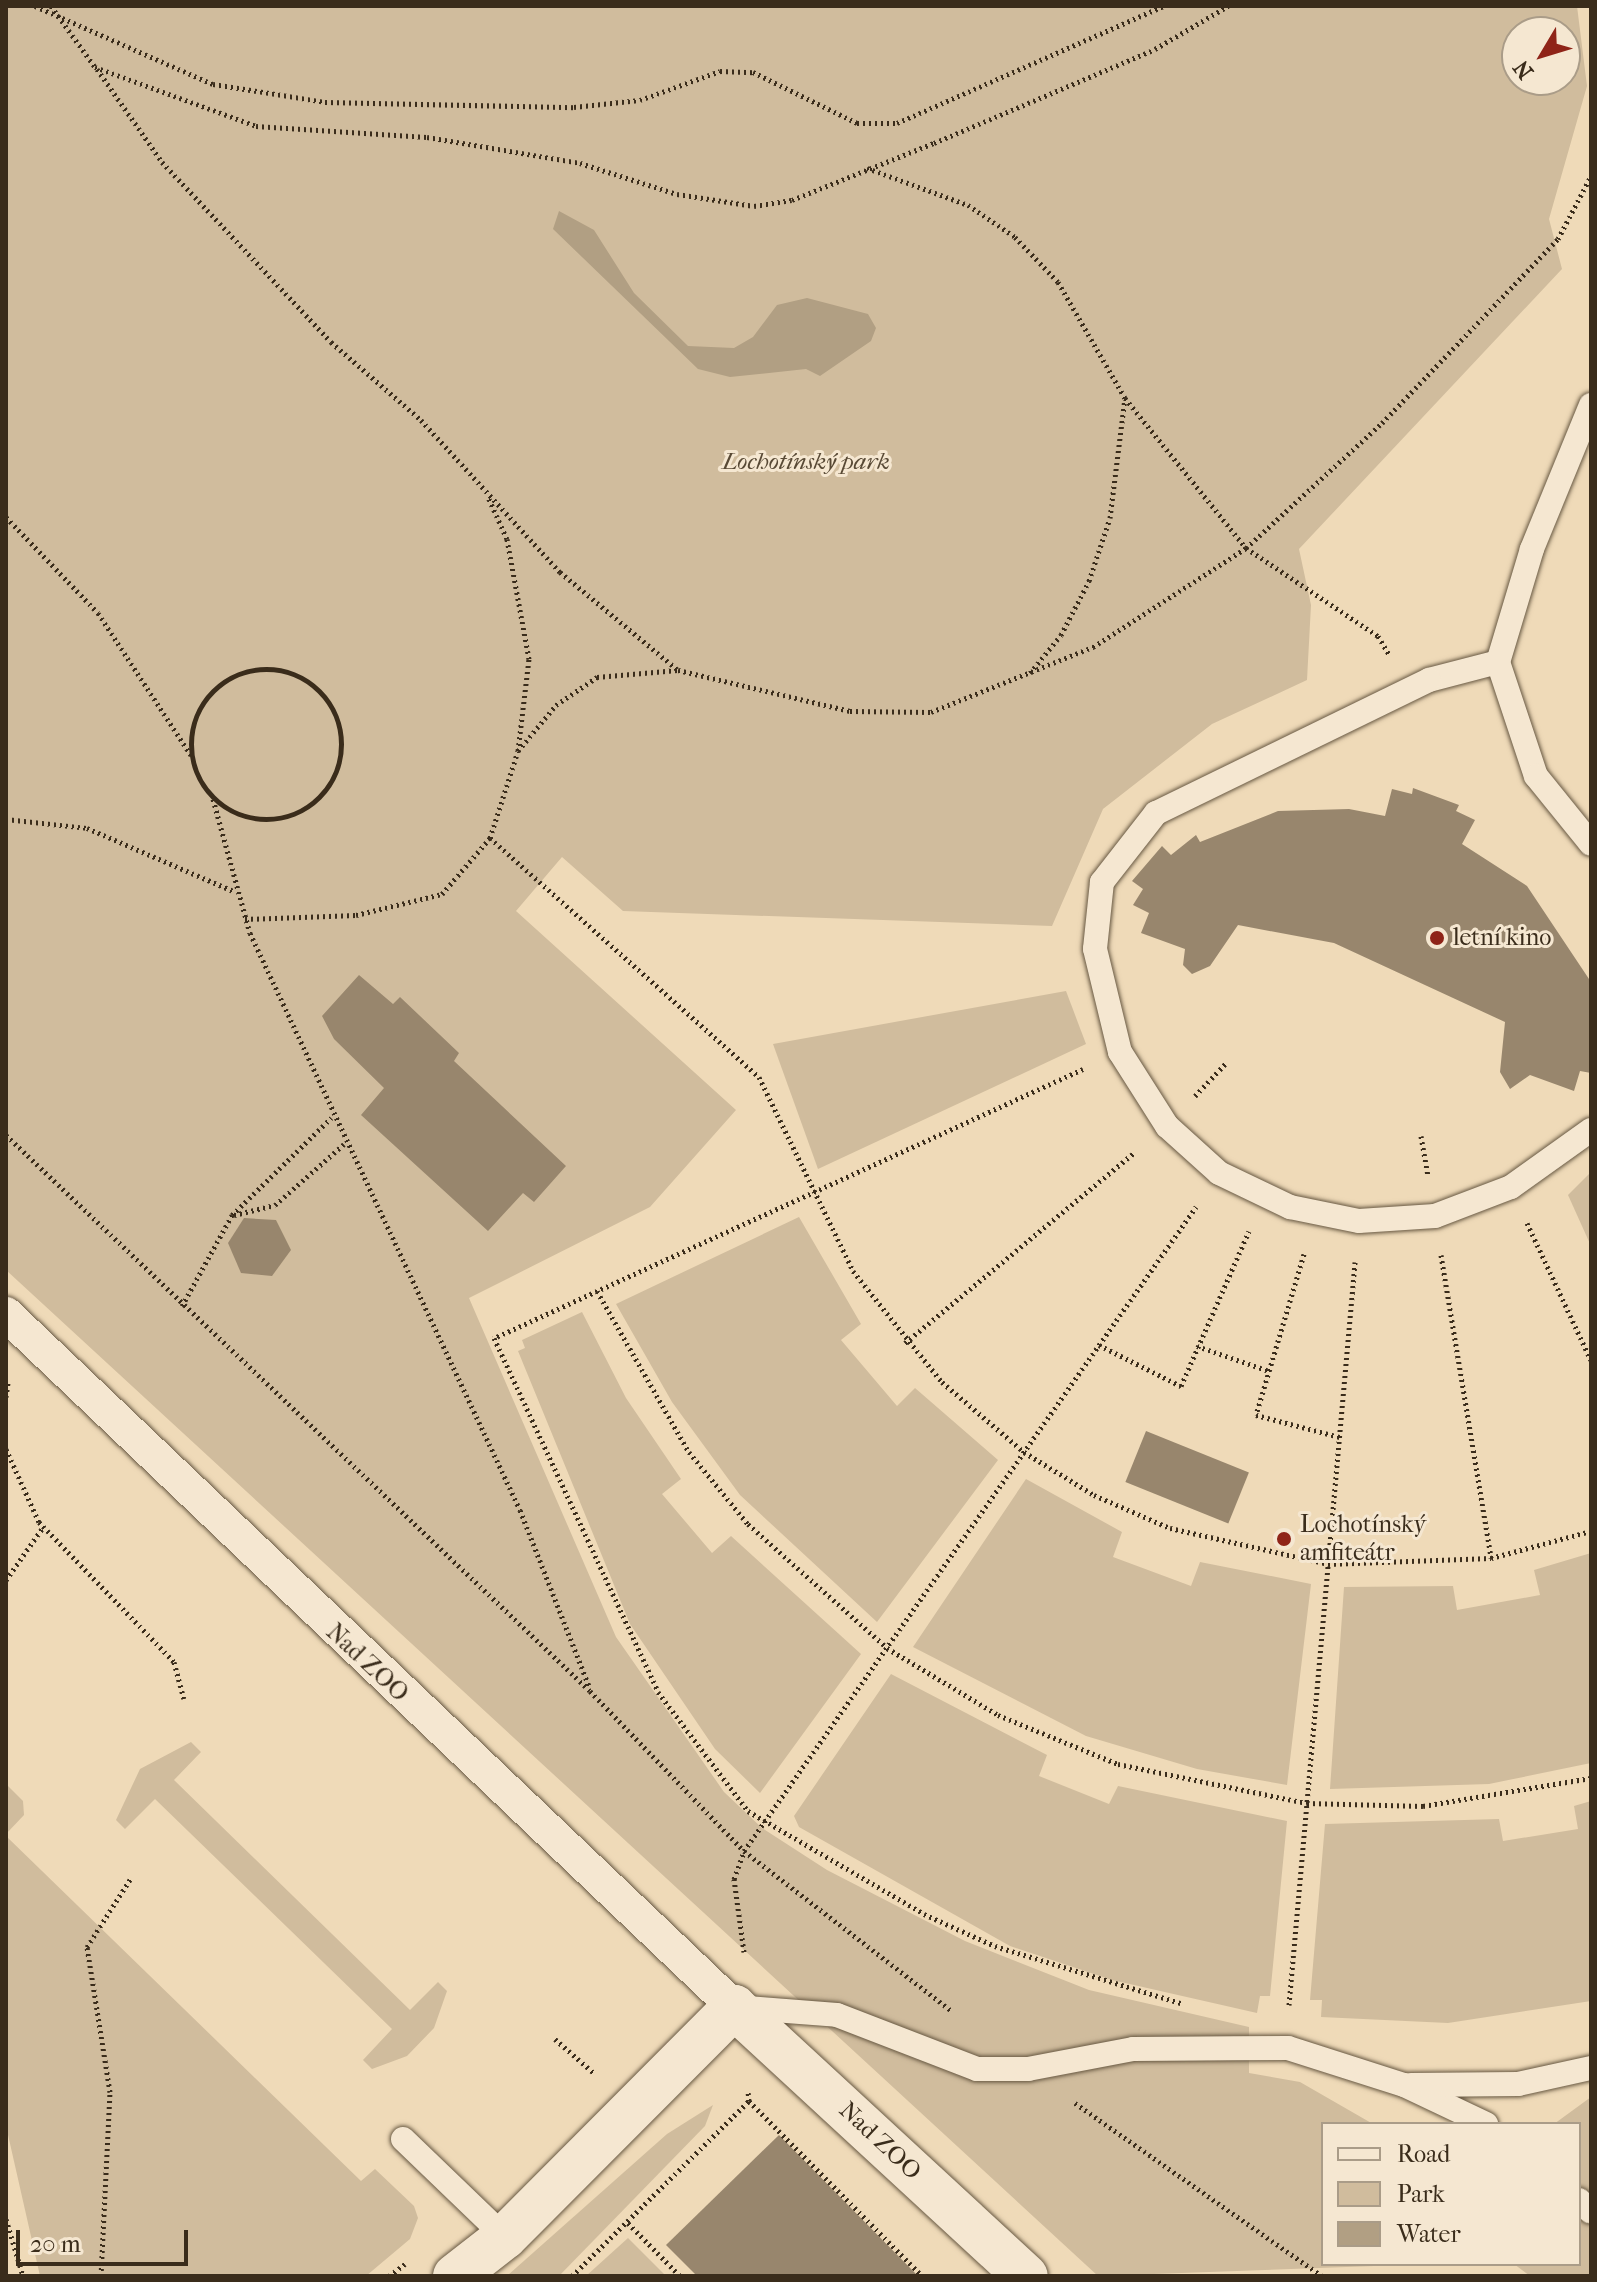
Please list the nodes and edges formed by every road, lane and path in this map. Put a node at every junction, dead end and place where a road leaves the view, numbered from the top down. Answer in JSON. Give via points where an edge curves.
{"nodes":[{"id":1,"x":35,"y":6,"type":"edge"},
{"id":2,"x":51,"y":6,"type":"edge"},
{"id":3,"x":1164,"y":6,"type":"edge"},
{"id":4,"x":1228,"y":6,"type":"edge"},
{"id":5,"x":56,"y":16,"type":"junction"},
{"id":6,"x":95,"y":67,"type":"junction"},
{"id":7,"x":864,"y":168,"type":"junction"},
{"id":8,"x":1591,"y":176,"type":"edge"},
{"id":9,"x":1125,"y":398,"type":"junction"},
{"id":10,"x":1591,"y":405,"type":"edge"},
{"id":11,"x":484,"y":488,"type":"junction"},
{"id":12,"x":6,"y":517,"type":"edge"},
{"id":13,"x":1246,"y":548,"type":"junction"},
{"id":14,"x":1498,"y":662,"type":"junction"},
{"id":15,"x":678,"y":670,"type":"junction"},
{"id":16,"x":1027,"y":676,"type":"junction"},
{"id":17,"x":1410,"y":689,"type":"junction"},
{"id":18,"x":518,"y":751,"type":"junction"},
{"id":19,"x":191,"y":755,"type":"junction"},
{"id":20,"x":213,"y":799,"type":"junction"},
{"id":21,"x":6,"y":819,"type":"edge"},
{"id":22,"x":490,"y":838,"type":"junction"},
{"id":23,"x":1591,"y":844,"type":"edge"},
{"id":24,"x":234,"y":891,"type":"junction"},
{"id":25,"x":245,"y":919,"type":"junction"},
{"id":26,"x":1094,"y":1064,"type":"dead end"},
{"id":27,"x":331,"y":1118,"type":"junction"},
{"id":28,"x":1591,"y":1130,"type":"edge"},
{"id":29,"x":6,"y":1135,"type":"edge"},
{"id":30,"x":344,"y":1144,"type":"junction"},
{"id":31,"x":1143,"y":1146,"type":"dead end"},
{"id":32,"x":812,"y":1192,"type":"junction"},
{"id":33,"x":1202,"y":1198,"type":"dead end"},
{"id":34,"x":232,"y":1215,"type":"junction"},
{"id":35,"x":1526,"y":1220,"type":"dead end"},
{"id":36,"x":1252,"y":1225,"type":"dead end"},
{"id":37,"x":1307,"y":1245,"type":"dead end"},
{"id":38,"x":1440,"y":1249,"type":"dead end"},
{"id":39,"x":1356,"y":1253,"type":"dead end"},
{"id":40,"x":597,"y":1291,"type":"junction"},
{"id":41,"x":182,"y":1307,"type":"junction"},
{"id":42,"x":6,"y":1314,"type":"edge"},
{"id":43,"x":905,"y":1343,"type":"junction"},
{"id":44,"x":1099,"y":1345,"type":"junction"},
{"id":45,"x":1197,"y":1346,"type":"junction"},
{"id":46,"x":1591,"y":1360,"type":"edge"},
{"id":47,"x":1269,"y":1371,"type":"junction"},
{"id":48,"x":1340,"y":1437,"type":"junction"},
{"id":49,"x":6,"y":1449,"type":"edge"},
{"id":50,"x":1024,"y":1452,"type":"junction"},
{"id":51,"x":44,"y":1526,"type":"junction"},
{"id":52,"x":1591,"y":1531,"type":"edge"},
{"id":53,"x":1491,"y":1558,"type":"junction"},
{"id":54,"x":1328,"y":1564,"type":"junction"},
{"id":55,"x":6,"y":1580,"type":"edge"},
{"id":56,"x":887,"y":1648,"type":"junction"},
{"id":57,"x":590,"y":1691,"type":"junction"},
{"id":58,"x":184,"y":1699,"type":"dead end"},
{"id":59,"x":1591,"y":1778,"type":"edge"},
{"id":60,"x":1307,"y":1803,"type":"junction"},
{"id":61,"x":766,"y":1823,"type":"junction"},
{"id":62,"x":744,"y":1851,"type":"junction"},
{"id":63,"x":131,"y":1878,"type":"dead end"},
{"id":64,"x":1191,"y":2005,"type":"dead end"},
{"id":65,"x":734,"y":2007,"type":"junction"},
{"id":66,"x":1288,"y":2015,"type":"dead end"},
{"id":67,"x":966,"y":2022,"type":"dead end"},
{"id":68,"x":555,"y":2039,"type":"dead end"},
{"id":69,"x":1591,"y":2068,"type":"edge"},
{"id":70,"x":1028,"y":2069,"type":"junction"},
{"id":71,"x":599,"y":2078,"type":"dead end"},
{"id":72,"x":747,"y":2085,"type":"dead end"},
{"id":73,"x":1404,"y":2085,"type":"junction"},
{"id":74,"x":749,"y":2101,"type":"junction"},
{"id":75,"x":1482,"y":2122,"type":"edge"},
{"id":76,"x":403,"y":2139,"type":"dead end"},
{"id":77,"x":6,"y":2219,"type":"edge"},
{"id":78,"x":628,"y":2223,"type":"junction"},
{"id":79,"x":505,"y":2237,"type":"junction"},
{"id":80,"x":23,"y":2276,"type":"edge"},
{"id":81,"x":101,"y":2276,"type":"edge"},
{"id":82,"x":455,"y":2276,"type":"edge"},
{"id":83,"x":572,"y":2276,"type":"edge"},
{"id":84,"x":680,"y":2276,"type":"edge"},
{"id":85,"x":922,"y":2276,"type":"edge"},
{"id":86,"x":1026,"y":2276,"type":"edge"},
{"id":87,"x":1322,"y":2276,"type":"edge"}],
"edges":[{"from":1,"to":5,"type":"path"},
{"from":2,"to":5,"type":"path"},
{"from":3,"to":5,"type":"path","via":[[897,123],[857,123],[753,72],[720,71],[640,100],[574,107],[325,102],[213,84]]},
{"from":4,"to":7,"type":"path","via":[[1155,49]]},
{"from":5,"to":6,"type":"path"},
{"from":6,"to":7,"type":"path","via":[[256,126],[427,137],[580,163],[677,194],[754,206],[792,200]]},
{"from":6,"to":11,"type":"path","via":[[162,162],[331,342],[421,420]]},
{"from":7,"to":9,"type":"path","via":[[930,187],[1015,237],[1058,282]]},
{"from":8,"to":13,"type":"path","via":[[1558,239],[1382,423]]},
{"from":9,"to":13,"type":"path"},
{"from":9,"to":16,"type":"path","via":[[1110,518],[1089,581],[1061,635]]},
{"from":10,"to":14,"type":"lane","via":[[1532,549]]},
{"from":11,"to":15,"type":"path","via":[[571,582]]},
{"from":11,"to":18,"type":"path","via":[[507,539],[529,659]]},
{"from":12,"to":19,"type":"path","via":[[98,613]]},
{"from":13,"to":16,"type":"path","via":[[1093,647]]},
{"from":13,"to":17,"type":"path","via":[[1378,636]]},
{"from":14,"to":17,"type":"lane"},
{"from":14,"to":23,"type":"lane","via":[[1536,776]]},
{"from":15,"to":16,"type":"path","via":[[850,711],[931,712]]},
{"from":15,"to":18,"type":"path","via":[[597,677],[556,705]]},
{"from":17,"to":28,"type":"lane","via":[[1156,813],[1121,851],[1102,882],[1095,936],[1120,1052],[1140,1091],[1191,1151],[1264,1198],[1316,1215],[1359,1221],[1435,1216],[1511,1187]]},
{"from":18,"to":22,"type":"path"},
{"from":19,"to":20,"type":"path"},
{"from":19,"to":20,"type":"path","via":[[200,706],[239,673],[288,671],[328,701],[339,724],[339,761],[323,794],[305,809],[257,819]]},
{"from":20,"to":24,"type":"path"},
{"from":21,"to":24,"type":"path","via":[[87,828]]},
{"from":22,"to":25,"type":"path","via":[[442,894],[356,915]]},
{"from":22,"to":32,"type":"path","via":[[759,1077]]},
{"from":24,"to":25,"type":"path"},
{"from":25,"to":27,"type":"path"},
{"from":26,"to":32,"type":"path"},
{"from":27,"to":30,"type":"path"},
{"from":27,"to":34,"type":"path"},
{"from":29,"to":41,"type":"path"},
{"from":30,"to":34,"type":"path","via":[[275,1205]]},
{"from":30,"to":57,"type":"path","via":[[520,1510]]},
{"from":31,"to":43,"type":"path"},
{"from":32,"to":40,"type":"path"},
{"from":32,"to":43,"type":"path","via":[[853,1271]]},
{"from":33,"to":44,"type":"path"},
{"from":34,"to":41,"type":"path"},
{"from":35,"to":46,"type":"path"},
{"from":36,"to":45,"type":"path"},
{"from":37,"to":47,"type":"path"},
{"from":38,"to":53,"type":"path"},
{"from":39,"to":48,"type":"path"},
{"from":40,"to":56,"type":"path","via":[[689,1452],[814,1591]]},
{"from":40,"to":61,"type":"path","via":[[494,1338],[658,1692],[724,1786]]},
{"from":41,"to":57,"type":"path"},
{"from":42,"to":65,"type":"street","name":"Nad ZOO"},
{"from":43,"to":50,"type":"path"},
{"from":44,"to":45,"type":"path","via":[[1181,1386]]},
{"from":44,"to":50,"type":"path"},
{"from":45,"to":47,"type":"path"},
{"from":47,"to":48,"type":"path","via":[[1256,1415]]},
{"from":48,"to":54,"type":"path"},
{"from":49,"to":51,"type":"path","via":[[20,1491]]},
{"from":50,"to":54,"type":"path","via":[[1094,1495],[1170,1528]]},
{"from":50,"to":56,"type":"path"},
{"from":51,"to":55,"type":"path"},
{"from":51,"to":58,"type":"path","via":[[174,1662]]},
{"from":52,"to":53,"type":"path"},
{"from":53,"to":54,"type":"path"},
{"from":54,"to":60,"type":"path"},
{"from":56,"to":60,"type":"path","via":[[1057,1742],[1180,1782]]},
{"from":56,"to":61,"type":"path"},
{"from":57,"to":62,"type":"path"},
{"from":59,"to":60,"type":"path","via":[[1423,1806]]},
{"from":60,"to":66,"type":"path"},
{"from":61,"to":62,"type":"path"},
{"from":61,"to":64,"type":"path","via":[[995,1946],[1063,1973]]},
{"from":62,"to":65,"type":"path","via":[[734,1879],[744,1970]]},
{"from":62,"to":67,"type":"path"},
{"from":63,"to":81,"type":"path","via":[[87,1947],[110,2092]]},
{"from":65,"to":70,"type":"lane","via":[[837,2015],[977,2069]]},
{"from":65,"to":79,"type":"street"},
{"from":65,"to":86,"type":"street","name":"Nad ZOO"},
{"from":68,"to":71,"type":"path"},
{"from":69,"to":73,"type":"lane","via":[[1518,2084]]},
{"from":70,"to":73,"type":"lane","via":[[1133,2049],[1288,2048]]},
{"from":70,"to":87,"type":"path"},
{"from":72,"to":74,"type":"path"},
{"from":73,"to":75,"type":"lane"},
{"from":74,"to":78,"type":"path"},
{"from":74,"to":85,"type":"path"},
{"from":76,"to":79,"type":"lane"},
{"from":77,"to":80,"type":"path"},
{"from":78,"to":83,"type":"path"},
{"from":78,"to":84,"type":"path"},
{"from":79,"to":82,"type":"street"}]}
